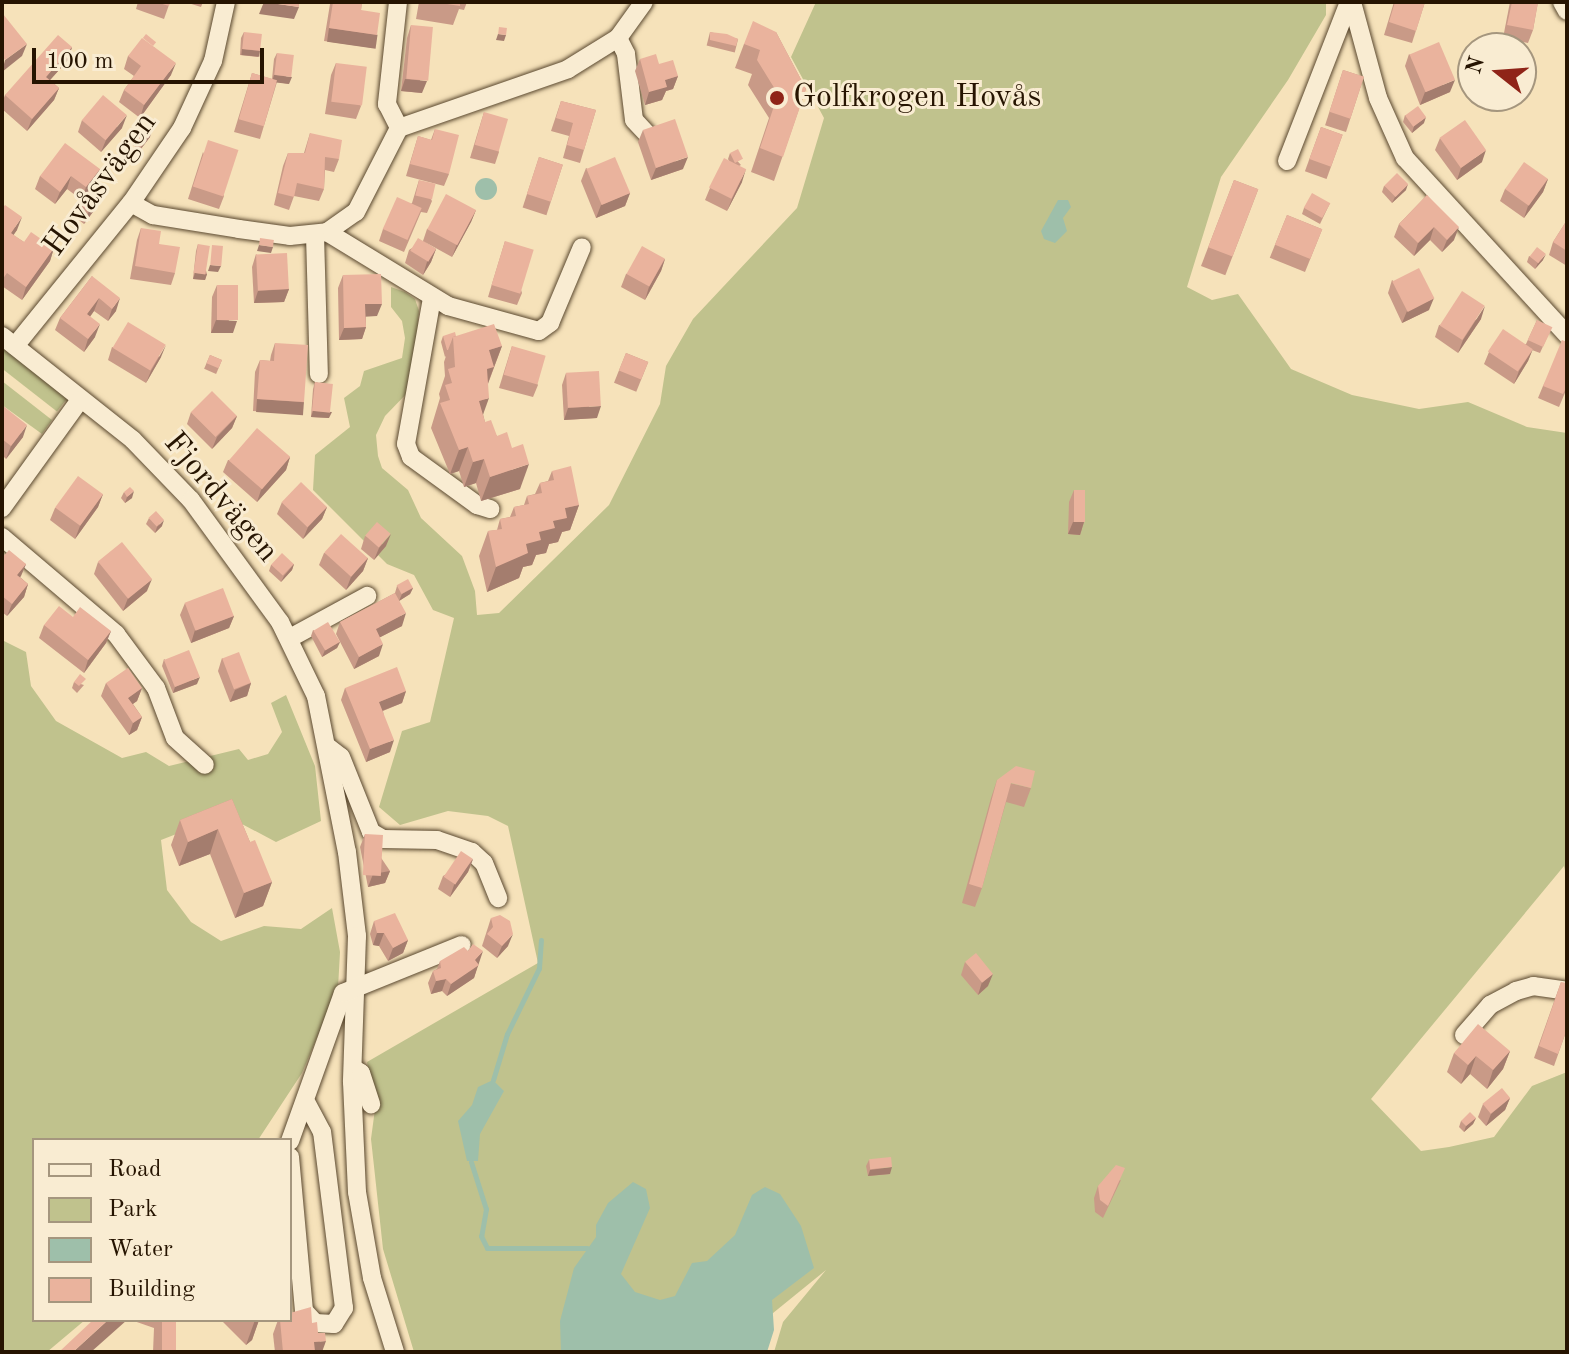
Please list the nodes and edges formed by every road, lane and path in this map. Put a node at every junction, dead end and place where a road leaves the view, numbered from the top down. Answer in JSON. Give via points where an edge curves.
{"nodes":[{"id":1,"x":226,"y":2,"type":"edge"},
{"id":2,"x":398,"y":2,"type":"edge"},
{"id":3,"x":644,"y":2,"type":"edge"},
{"id":4,"x":1350,"y":2,"type":"edge"},
{"id":5,"x":1562,"y":2,"type":"edge"},
{"id":6,"x":1567,"y":11,"type":"edge"},
{"id":7,"x":618,"y":38,"type":"junction"},
{"id":8,"x":399,"y":128,"type":"junction"},
{"id":9,"x":647,"y":134,"type":"edge"},
{"id":10,"x":1287,"y":161,"type":"dead end"},
{"id":11,"x":131,"y":203,"type":"junction"},
{"id":12,"x":321,"y":234,"type":"junction"},
{"id":13,"x":582,"y":247,"type":"dead end"},
{"id":14,"x":432,"y":298,"type":"junction"},
{"id":15,"x":1567,"y":334,"type":"edge"},
{"id":16,"x":8,"y":341,"type":"edge"},
{"id":17,"x":319,"y":374,"type":"dead end"},
{"id":18,"x":80,"y":400,"type":"junction"},
{"id":19,"x":2,"y":508,"type":"edge"},
{"id":20,"x":490,"y":509,"type":"dead end"},
{"id":21,"x":2,"y":537,"type":"edge"},
{"id":22,"x":367,"y":596,"type":"dead end"},
{"id":23,"x":290,"y":638,"type":"junction"},
{"id":24,"x":328,"y":747,"type":"junction"},
{"id":25,"x":205,"y":765,"type":"dead end"},
{"id":26,"x":498,"y":898,"type":"dead end"},
{"id":27,"x":462,"y":945,"type":"edge"},
{"id":28,"x":355,"y":985,"type":"junction"},
{"id":29,"x":1567,"y":991,"type":"edge"},
{"id":30,"x":1464,"y":1035,"type":"edge"},
{"id":31,"x":353,"y":1068,"type":"junction"},
{"id":32,"x":307,"y":1104,"type":"junction"},
{"id":33,"x":371,"y":1104,"type":"dead end"},
{"id":34,"x":291,"y":1138,"type":"edge"},
{"id":35,"x":292,"y":1179,"type":"edge"},
{"id":36,"x":395,"y":1352,"type":"edge"}],
"edges":[{"from":1,"to":11,"type":"street","name":"Hovåsvägen","via":[[216,51],[196,102]]},
{"from":2,"to":8,"type":"street","via":[[387,104]]},
{"from":3,"to":7,"type":"street"},
{"from":4,"to":10,"type":"street"},
{"from":4,"to":15,"type":"street","via":[[1378,98],[1405,158]]},
{"from":5,"to":6,"type":"street"},
{"from":7,"to":8,"type":"street","via":[[541,82]]},
{"from":7,"to":9,"type":"street","via":[[626,54],[634,120]]},
{"from":8,"to":12,"type":"street","via":[[356,212]]},
{"from":11,"to":12,"type":"street","via":[[165,217],[290,236]]},
{"from":11,"to":16,"type":"street","name":"Hovåsvägen"},
{"from":12,"to":14,"type":"street"},
{"from":12,"to":17,"type":"street"},
{"from":13,"to":14,"type":"street","via":[[545,329],[477,315]]},
{"from":14,"to":20,"type":"street","via":[[406,444],[411,457]]},
{"from":16,"to":18,"type":"street","name":"Fjordvägen"},
{"from":18,"to":19,"type":"street"},
{"from":18,"to":23,"type":"street","name":"Fjordvägen","via":[[133,440],[191,500]]},
{"from":21,"to":25,"type":"street","via":[[116,634],[156,688],[175,738]]},
{"from":22,"to":23,"type":"street"},
{"from":23,"to":24,"type":"street","name":"Fjordvägen","via":[[316,696]]},
{"from":24,"to":26,"type":"street","name":"Fjordvägen","via":[[341,757],[367,825],[383,839],[437,840],[472,852],[484,863]]},
{"from":24,"to":28,"type":"street","name":"Fjordvägen","via":[[353,903]]},
{"from":27,"to":28,"type":"street"},
{"from":28,"to":31,"type":"street","name":"Fjordvägen"},
{"from":28,"to":32,"type":"street","via":[[337,1007]]},
{"from":29,"to":30,"type":"street","via":[[1533,986],[1516,991],[1490,1005]]},
{"from":31,"to":33,"type":"street","via":[[361,1073]]},
{"from":31,"to":36,"type":"street","name":"Fjordvägen","via":[[357,1192],[372,1278]]},
{"from":32,"to":34,"type":"street"},
{"from":32,"to":35,"type":"street","via":[[322,1132],[344,1308],[334,1324],[315,1323],[304,1311]]}]}
